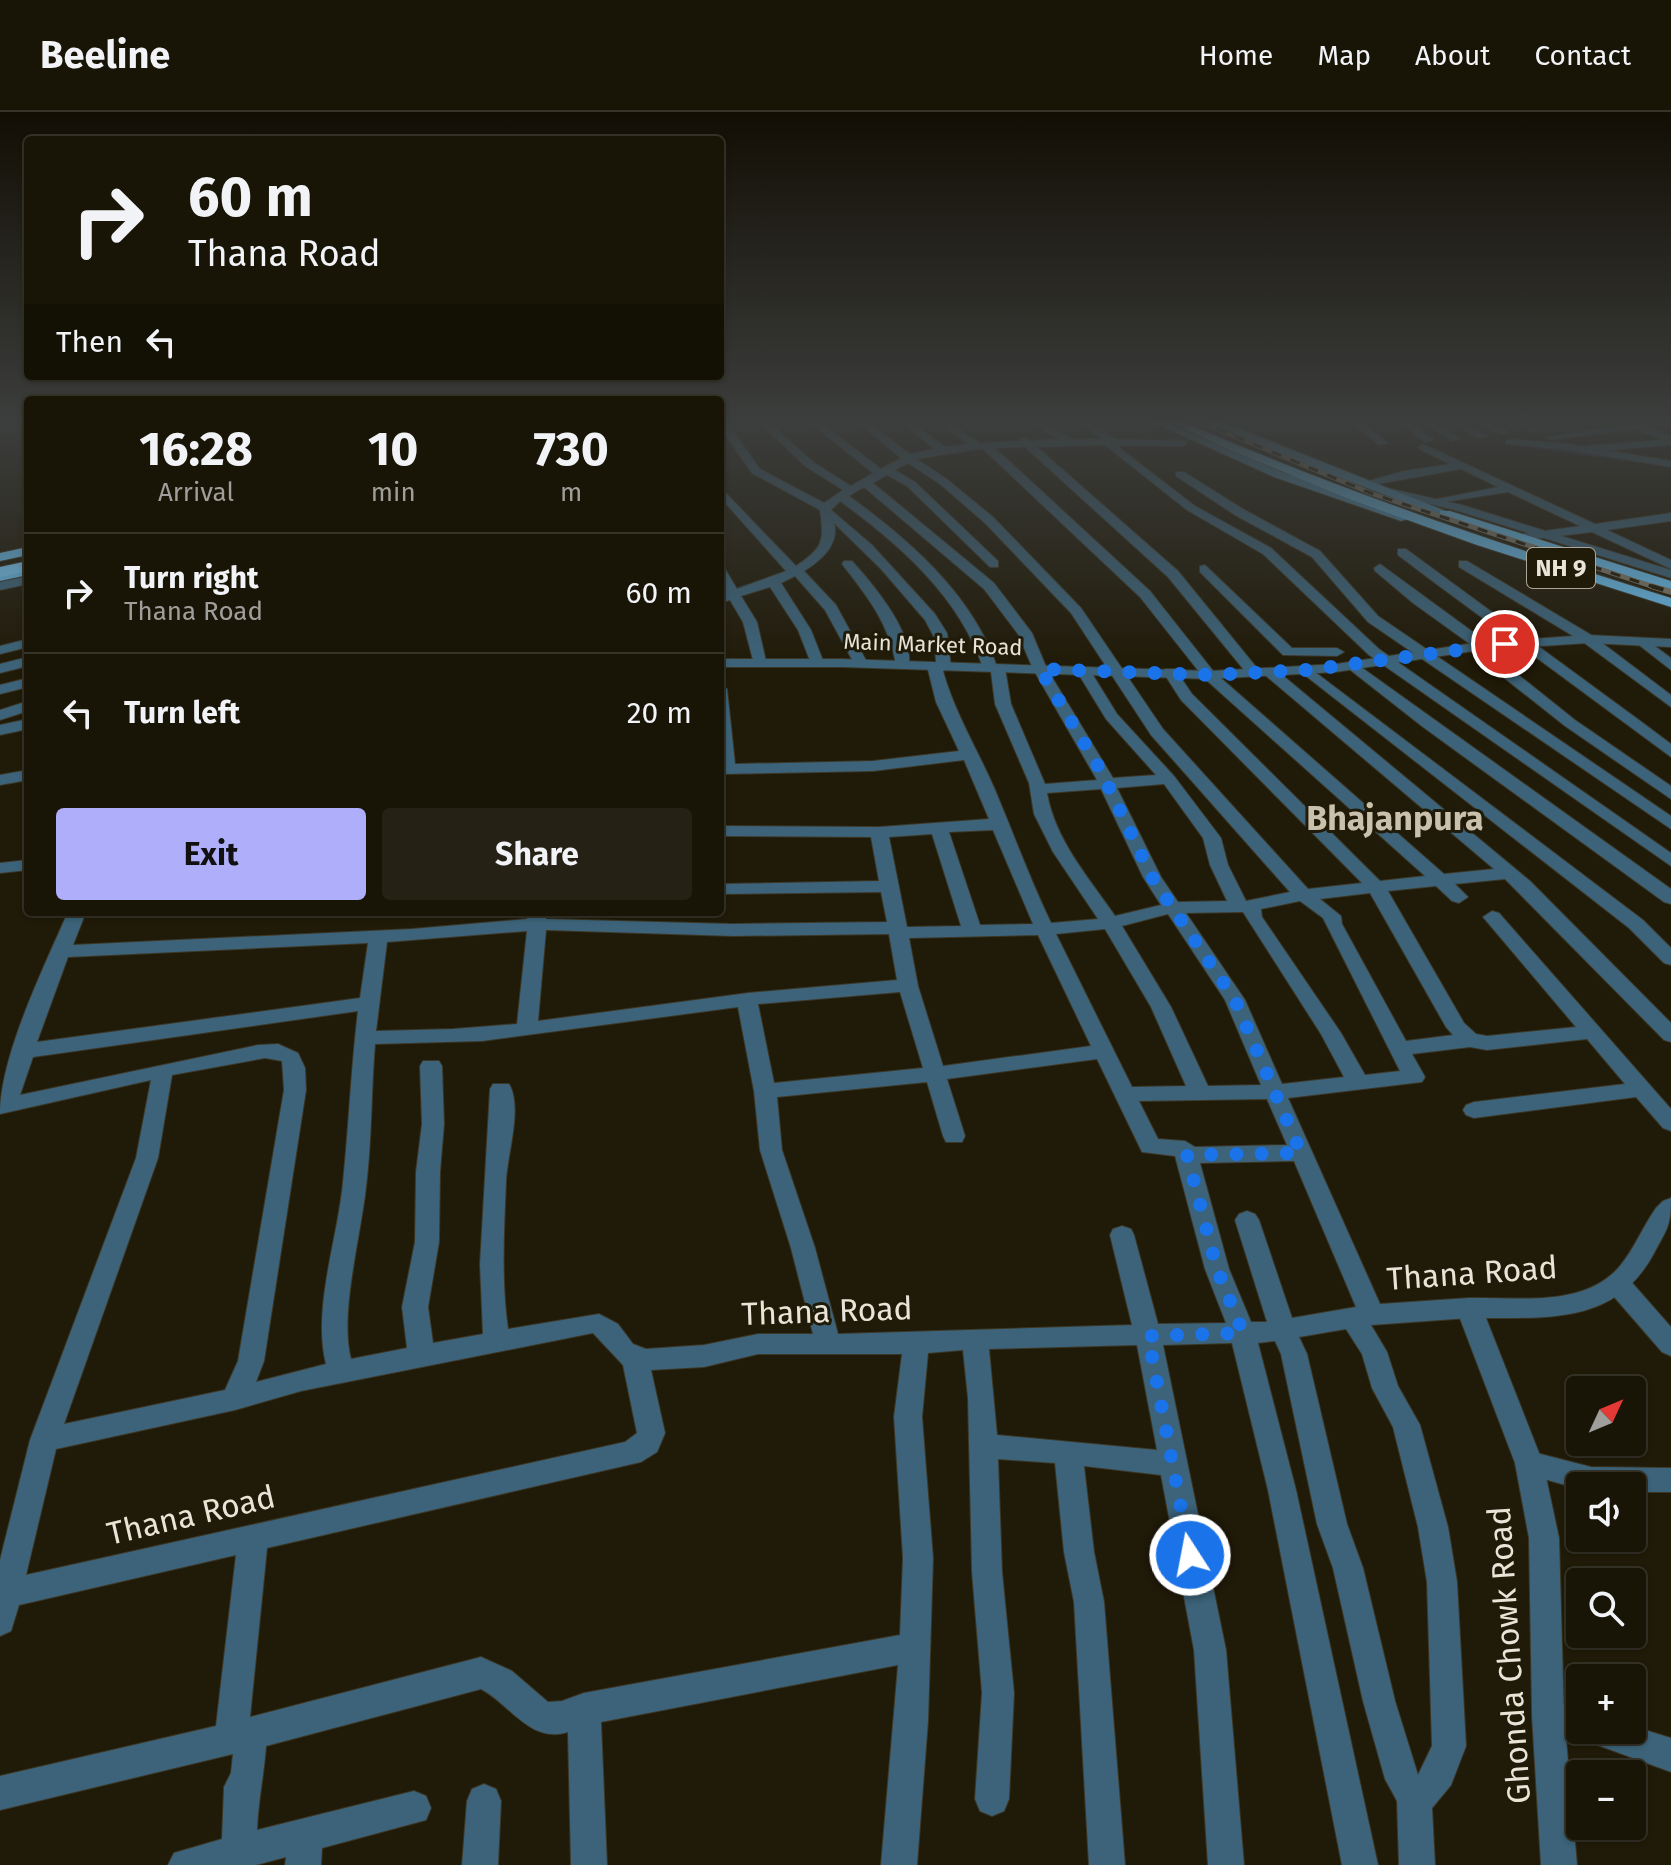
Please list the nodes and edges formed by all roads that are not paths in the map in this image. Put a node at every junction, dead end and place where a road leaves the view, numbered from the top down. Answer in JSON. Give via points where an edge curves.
{"nodes":[{"id":1,"x":732,"y":503,"type":"edge"},
{"id":2,"x":814,"y":503,"type":"edge"},
{"id":3,"x":831,"y":503,"type":"edge"},
{"id":4,"x":856,"y":503,"type":"edge"},
{"id":5,"x":891,"y":503,"type":"edge"},
{"id":6,"x":931,"y":503,"type":"edge"},
{"id":7,"x":969,"y":503,"type":"edge"},
{"id":8,"x":1043,"y":503,"type":"edge"},
{"id":9,"x":1093,"y":503,"type":"edge"},
{"id":10,"x":1184,"y":503,"type":"edge"},
{"id":11,"x":1225,"y":503,"type":"edge"},
{"id":12,"x":1368,"y":503,"type":"edge"},
{"id":13,"x":1390,"y":503,"type":"edge"},
{"id":14,"x":1413,"y":503,"type":"edge"},
{"id":15,"x":1439,"y":503,"type":"edge"},
{"id":16,"x":1535,"y":503,"type":"edge"},
{"id":17,"x":824,"y":508,"type":"junction"},
{"id":18,"x":1671,"y":517,"type":"edge"},
{"id":19,"x":1453,"y":524,"type":"junction"},
{"id":20,"x":1594,"y":530,"type":"junction"},
{"id":21,"x":1543,"y":536,"type":"junction"},
{"id":22,"x":1522,"y":538,"type":"junction"},
{"id":23,"x":1402,"y":552,"type":"dead end"},
{"id":24,"x":24,"y":555,"type":"edge"},
{"id":25,"x":0,"y":560,"type":"edge"},
{"id":26,"x":848,"y":564,"type":"dead end"},
{"id":27,"x":994,"y":564,"type":"dead end"},
{"id":28,"x":1463,"y":564,"type":"dead end"},
{"id":29,"x":1671,"y":565,"type":"edge"},
{"id":30,"x":1380,"y":568,"type":"dead end"},
{"id":31,"x":24,"y":569,"type":"edge"},
{"id":32,"x":793,"y":569,"type":"junction"},
{"id":33,"x":1205,"y":569,"type":"dead end"},
{"id":34,"x":1671,"y":574,"type":"edge"},
{"id":35,"x":0,"y":575,"type":"edge"},
{"id":36,"x":24,"y":581,"type":"edge"},
{"id":37,"x":773,"y":581,"type":"junction"},
{"id":38,"x":0,"y":586,"type":"edge"},
{"id":39,"x":1671,"y":586,"type":"edge"},
{"id":40,"x":728,"y":592,"type":"edge"},
{"id":41,"x":1671,"y":603,"type":"edge"},
{"id":42,"x":24,"y":637,"type":"edge"},
{"id":43,"x":1588,"y":639,"type":"junction"},
{"id":44,"x":1644,"y":642,"type":"junction"},
{"id":45,"x":0,"y":643,"type":"edge"},
{"id":46,"x":1527,"y":643,"type":"junction"},
{"id":47,"x":1671,"y":643,"type":"edge"},
{"id":48,"x":24,"y":644,"type":"edge"},
{"id":49,"x":1478,"y":647,"type":"junction"},
{"id":50,"x":0,"y":650,"type":"edge"},
{"id":51,"x":1337,"y":652,"type":"dead end"},
{"id":52,"x":1422,"y":655,"type":"junction"},
{"id":53,"x":759,"y":661,"type":"junction"},
{"id":54,"x":1386,"y":661,"type":"junction"},
{"id":55,"x":24,"y":662,"type":"edge"},
{"id":56,"x":724,"y":663,"type":"edge"},
{"id":57,"x":817,"y":663,"type":"junction"},
{"id":58,"x":861,"y":664,"type":"junction"},
{"id":59,"x":903,"y":665,"type":"junction"},
{"id":60,"x":939,"y":666,"type":"junction"},
{"id":61,"x":1354,"y":666,"type":"junction"},
{"id":62,"x":1671,"y":666,"type":"edge"},
{"id":63,"x":994,"y":668,"type":"junction"},
{"id":64,"x":0,"y":669,"type":"edge"},
{"id":65,"x":1040,"y":669,"type":"junction"},
{"id":66,"x":1083,"y":670,"type":"junction"},
{"id":67,"x":1113,"y":670,"type":"junction"},
{"id":68,"x":1307,"y":670,"type":"junction"},
{"id":69,"x":1170,"y":672,"type":"junction"},
{"id":70,"x":1262,"y":672,"type":"junction"},
{"id":71,"x":1209,"y":675,"type":"junction"},
{"id":72,"x":24,"y":683,"type":"edge"},
{"id":73,"x":0,"y":690,"type":"edge"},
{"id":74,"x":1671,"y":702,"type":"edge"},
{"id":75,"x":24,"y":707,"type":"edge"},
{"id":76,"x":0,"y":715,"type":"edge"},
{"id":77,"x":24,"y":725,"type":"edge"},
{"id":78,"x":0,"y":730,"type":"edge"},
{"id":79,"x":1671,"y":752,"type":"edge"},
{"id":80,"x":970,"y":754,"type":"junction"},
{"id":81,"x":724,"y":768,"type":"edge"},
{"id":82,"x":24,"y":776,"type":"edge"},
{"id":83,"x":1168,"y":779,"type":"junction"},
{"id":84,"x":0,"y":780,"type":"edge"},
{"id":85,"x":1108,"y":785,"type":"junction"},
{"id":86,"x":1039,"y":789,"type":"junction"},
{"id":87,"x":1671,"y":794,"type":"edge"},
{"id":88,"x":998,"y":824,"type":"junction"},
{"id":89,"x":1671,"y":824,"type":"edge"},
{"id":90,"x":939,"y":828,"type":"junction"},
{"id":91,"x":724,"y":831,"type":"edge"},
{"id":92,"x":879,"y":832,"type":"junction"},
{"id":93,"x":1671,"y":861,"type":"edge"},
{"id":94,"x":24,"y":865,"type":"edge"},
{"id":95,"x":0,"y":868,"type":"edge"},
{"id":96,"x":1509,"y":873,"type":"junction"},
{"id":97,"x":1440,"y":880,"type":"junction"},
{"id":98,"x":890,"y":886,"type":"junction"},
{"id":99,"x":724,"y":889,"type":"edge"},
{"id":100,"x":1377,"y":889,"type":"junction"},
{"id":101,"x":1303,"y":895,"type":"junction"},
{"id":102,"x":1459,"y":897,"type":"dead end"},
{"id":103,"x":1671,"y":898,"type":"edge"},
{"id":104,"x":1245,"y":906,"type":"junction"},
{"id":105,"x":1171,"y":908,"type":"junction"},
{"id":106,"x":76,"y":916,"type":"edge"},
{"id":107,"x":1492,"y":917,"type":"dead end"},
{"id":108,"x":537,"y":918,"type":"edge"},
{"id":109,"x":1111,"y":923,"type":"junction"},
{"id":110,"x":1636,"y":924,"type":"junction"},
{"id":111,"x":1044,"y":929,"type":"junction"},
{"id":112,"x":899,"y":931,"type":"junction"},
{"id":113,"x":972,"y":931,"type":"junction"},
{"id":114,"x":378,"y":936,"type":"junction"},
{"id":115,"x":1671,"y":941,"type":"edge"},
{"id":116,"x":63,"y":951,"type":"junction"},
{"id":117,"x":1671,"y":959,"type":"edge"},
{"id":118,"x":908,"y":986,"type":"junction"},
{"id":119,"x":747,"y":1001,"type":"junction"},
{"id":120,"x":369,"y":1003,"type":"junction"},
{"id":121,"x":527,"y":1029,"type":"junction"},
{"id":122,"x":1594,"y":1032,"type":"junction"},
{"id":123,"x":1671,"y":1035,"type":"edge"},
{"id":124,"x":365,"y":1038,"type":"junction"},
{"id":125,"x":1470,"y":1040,"type":"junction"},
{"id":126,"x":1400,"y":1049,"type":"junction"},
{"id":127,"x":24,"y":1051,"type":"junction"},
{"id":128,"x":1104,"y":1051,"type":"junction"},
{"id":129,"x":431,"y":1066,"type":"dead end"},
{"id":130,"x":162,"y":1071,"type":"junction"},
{"id":131,"x":935,"y":1074,"type":"junction"},
{"id":132,"x":1358,"y":1083,"type":"junction"},
{"id":133,"x":501,"y":1089,"type":"dead end"},
{"id":134,"x":1642,"y":1089,"type":"junction"},
{"id":135,"x":765,"y":1091,"type":"junction"},
{"id":136,"x":1200,"y":1092,"type":"junction"},
{"id":137,"x":1275,"y":1092,"type":"junction"},
{"id":138,"x":1124,"y":1094,"type":"junction"},
{"id":139,"x":3,"y":1107,"type":"edge"},
{"id":140,"x":1474,"y":1110,"type":"dead end"},
{"id":141,"x":1671,"y":1123,"type":"edge"},
{"id":142,"x":954,"y":1136,"type":"dead end"},
{"id":143,"x":1301,"y":1153,"type":"junction"},
{"id":144,"x":1187,"y":1155,"type":"junction"},
{"id":145,"x":1671,"y":1207,"type":"edge"},
{"id":146,"x":1247,"y":1220,"type":"dead end"},
{"id":147,"x":1122,"y":1235,"type":"dead end"},
{"id":148,"x":1618,"y":1284,"type":"junction"},
{"id":149,"x":1469,"y":1308,"type":"junction"},
{"id":150,"x":1363,"y":1317,"type":"junction"},
{"id":151,"x":1282,"y":1329,"type":"junction"},
{"id":152,"x":1243,"y":1333,"type":"junction"},
{"id":153,"x":1148,"y":1336,"type":"junction"},
{"id":154,"x":975,"y":1339,"type":"junction"},
{"id":155,"x":497,"y":1340,"type":"junction"},
{"id":156,"x":828,"y":1343,"type":"junction"},
{"id":157,"x":916,"y":1344,"type":"junction"},
{"id":158,"x":1671,"y":1345,"type":"edge"},
{"id":159,"x":421,"y":1355,"type":"junction"},
{"id":160,"x":635,"y":1359,"type":"junction"},
{"id":161,"x":341,"y":1371,"type":"junction"},
{"id":162,"x":235,"y":1399,"type":"junction"},
{"id":163,"x":44,"y":1440,"type":"junction"},
{"id":164,"x":983,"y":1446,"type":"junction"},
{"id":165,"x":1068,"y":1452,"type":"junction"},
{"id":166,"x":1529,"y":1463,"type":"junction"},
{"id":167,"x":1172,"y":1464,"type":"junction"},
{"id":168,"x":1671,"y":1480,"type":"edge"},
{"id":169,"x":253,"y":1538,"type":"junction"},
{"id":170,"x":8,"y":1593,"type":"junction"},
{"id":171,"x":0,"y":1621,"type":"edge"},
{"id":172,"x":915,"y":1647,"type":"junction"},
{"id":173,"x":584,"y":1709,"type":"junction"},
{"id":174,"x":1548,"y":1716,"type":"junction"},
{"id":175,"x":1566,"y":1721,"type":"edge"},
{"id":176,"x":241,"y":1736,"type":"junction"},
{"id":177,"x":1638,"y":1744,"type":"edge"},
{"id":178,"x":1671,"y":1755,"type":"edge"},
{"id":179,"x":0,"y":1793,"type":"edge"},
{"id":180,"x":1414,"y":1794,"type":"junction"},
{"id":181,"x":992,"y":1799,"type":"dead end"},
{"id":182,"x":484,"y":1801,"type":"dead end"},
{"id":183,"x":414,"y":1808,"type":"dead end"},
{"id":184,"x":304,"y":1850,"type":"edge"},
{"id":185,"x":239,"y":1851,"type":"junction"},
{"id":186,"x":186,"y":1865,"type":"edge"},
{"id":187,"x":480,"y":1865,"type":"edge"},
{"id":188,"x":589,"y":1865,"type":"edge"},
{"id":189,"x":899,"y":1865,"type":"edge"},
{"id":190,"x":1107,"y":1865,"type":"edge"},
{"id":191,"x":1226,"y":1865,"type":"edge"},
{"id":192,"x":1360,"y":1865,"type":"edge"},
{"id":193,"x":1417,"y":1865,"type":"edge"},
{"id":194,"x":1559,"y":1865,"type":"edge"}],
"edges":[{"from":1,"to":32,"type":"street"},
{"from":2,"to":17,"type":"street"},
{"from":3,"to":17,"type":"street"},
{"from":4,"to":63,"type":"street","via":[[967,616]]},
{"from":5,"to":65,"type":"street","via":[[989,586],[1025,633]]},
{"from":6,"to":27,"type":"street"},
{"from":7,"to":67,"type":"street","via":[[1076,611]]},
{"from":8,"to":71,"type":"street","via":[[1145,594]]},
{"from":9,"to":70,"type":"street","via":[[1173,574]]},
{"from":10,"to":54,"type":"street","via":[[1279,561]]},
{"from":11,"to":52,"type":"street","via":[[1316,554],[1373,619]]},
{"from":12,"to":19,"type":"main road"},
{"from":13,"to":19,"type":"highway","number":"NH 9"},
{"from":14,"to":19,"type":"main road"},
{"from":15,"to":21,"type":"street"},
{"from":16,"to":20,"type":"street"},
{"from":17,"to":32,"type":"street","via":[[829,518],[821,554]]},
{"from":17,"to":60,"type":"street","via":[[939,631]]},
{"from":18,"to":20,"type":"street"},
{"from":19,"to":22,"type":"highway","number":"NH 9"},
{"from":19,"to":41,"type":"highway","number":"NH 9"},
{"from":20,"to":21,"type":"street"},
{"from":20,"to":29,"type":"street"},
{"from":21,"to":22,"type":"street"},
{"from":21,"to":34,"type":"street"},
{"from":22,"to":39,"type":"highway","number":"NH 9"},
{"from":23,"to":46,"type":"street"},
{"from":24,"to":25,"type":"highway"},
{"from":26,"to":59,"type":"street","via":[[887,614]]},
{"from":28,"to":43,"type":"street"},
{"from":30,"to":49,"type":"street"},
{"from":31,"to":35,"type":"highway"},
{"from":32,"to":37,"type":"street"},
{"from":32,"to":40,"type":"street"},
{"from":32,"to":58,"type":"street","via":[[837,616]]},
{"from":33,"to":51,"type":"street","via":[[1288,652]]},
{"from":36,"to":38,"type":"street"},
{"from":37,"to":40,"type":"street"},
{"from":37,"to":57,"type":"street","via":[[800,621]]},
{"from":40,"to":53,"type":"street","via":[[750,622]]},
{"from":42,"to":45,"type":"street"},
{"from":43,"to":44,"type":"street","name":"Main Market Road"},
{"from":43,"to":46,"type":"street","name":"Main Market Road"},
{"from":43,"to":74,"type":"street"},
{"from":44,"to":47,"type":"street","name":"Main Market Road"},
{"from":44,"to":62,"type":"street"},
{"from":46,"to":49,"type":"street","name":"Main Market Road"},
{"from":46,"to":79,"type":"street"},
{"from":48,"to":50,"type":"street"},
{"from":49,"to":52,"type":"street","name":"Main Market Road"},
{"from":49,"to":87,"type":"street","via":[[1570,723]]},
{"from":52,"to":54,"type":"street","name":"Main Market Road"},
{"from":52,"to":89,"type":"street"},
{"from":53,"to":56,"type":"street","name":"Main Market Road"},
{"from":53,"to":57,"type":"street","name":"Main Market Road"},
{"from":54,"to":61,"type":"street","name":"Main Market Road"},
{"from":54,"to":93,"type":"street"},
{"from":55,"to":64,"type":"street"},
{"from":57,"to":58,"type":"street","name":"Main Market Road"},
{"from":58,"to":59,"type":"street","name":"Main Market Road"},
{"from":59,"to":60,"type":"street","name":"Main Market Road"},
{"from":60,"to":63,"type":"street","name":"Main Market Road"},
{"from":60,"to":80,"type":"street","via":[[944,702]]},
{"from":61,"to":68,"type":"street","name":"Main Market Road"},
{"from":61,"to":103,"type":"street"},
{"from":63,"to":65,"type":"street","name":"Main Market Road"},
{"from":63,"to":86,"type":"street","via":[[1003,704]]},
{"from":65,"to":66,"type":"street","name":"Main Market Road"},
{"from":65,"to":85,"type":"street"},
{"from":66,"to":67,"type":"street","name":"Main Market Road"},
{"from":66,"to":83,"type":"street","via":[[1111,716]]},
{"from":67,"to":69,"type":"street","name":"Main Market Road"},
{"from":67,"to":101,"type":"street","via":[[1157,732]]},
{"from":68,"to":70,"type":"street","name":"Main Market Road"},
{"from":68,"to":110,"type":"street"},
{"from":69,"to":71,"type":"street","name":"Main Market Road"},
{"from":69,"to":100,"type":"street","via":[[1186,697]]},
{"from":70,"to":71,"type":"street","name":"Main Market Road"},
{"from":70,"to":96,"type":"street"},
{"from":71,"to":97,"type":"street"},
{"from":72,"to":73,"type":"street"},
{"from":75,"to":76,"type":"street"},
{"from":77,"to":78,"type":"street"},
{"from":80,"to":81,"type":"street","via":[[873,766]]},
{"from":80,"to":88,"type":"street"},
{"from":82,"to":84,"type":"street"},
{"from":83,"to":85,"type":"street"},
{"from":83,"to":104,"type":"street","via":[[1212,838],[1219,865]]},
{"from":85,"to":86,"type":"street"},
{"from":85,"to":105,"type":"street"},
{"from":86,"to":109,"type":"street","via":[[1042,814],[1062,852]]},
{"from":88,"to":90,"type":"street"},
{"from":88,"to":111,"type":"street"},
{"from":90,"to":92,"type":"street"},
{"from":90,"to":113,"type":"street"},
{"from":91,"to":92,"type":"street"},
{"from":92,"to":98,"type":"street"},
{"from":94,"to":95,"type":"street"},
{"from":96,"to":97,"type":"street"},
{"from":96,"to":123,"type":"street"},
{"from":97,"to":100,"type":"street"},
{"from":97,"to":102,"type":"street"},
{"from":98,"to":99,"type":"street"},
{"from":98,"to":112,"type":"street"},
{"from":100,"to":101,"type":"street"},
{"from":100,"to":125,"type":"street","via":[[1456,1027]]},
{"from":101,"to":104,"type":"street"},
{"from":101,"to":126,"type":"street","via":[[1332,916]]},
{"from":104,"to":105,"type":"street"},
{"from":104,"to":132,"type":"street","via":[[1331,1033]]},
{"from":105,"to":109,"type":"street"},
{"from":105,"to":137,"type":"street","via":[[1235,1000]]},
{"from":106,"to":116,"type":"street"},
{"from":107,"to":122,"type":"street"},
{"from":108,"to":112,"type":"street","via":[[733,930]]},
{"from":108,"to":114,"type":"street"},
{"from":108,"to":121,"type":"street"},
{"from":109,"to":111,"type":"street"},
{"from":109,"to":136,"type":"street","via":[[1161,1007]]},
{"from":110,"to":115,"type":"street"},
{"from":110,"to":117,"type":"street"},
{"from":111,"to":113,"type":"street"},
{"from":111,"to":128,"type":"street"},
{"from":112,"to":113,"type":"street"},
{"from":112,"to":118,"type":"street"},
{"from":114,"to":116,"type":"street"},
{"from":114,"to":120,"type":"street"},
{"from":116,"to":127,"type":"street"},
{"from":118,"to":119,"type":"street"},
{"from":118,"to":131,"type":"street"},
{"from":119,"to":121,"type":"street"},
{"from":119,"to":135,"type":"street"},
{"from":120,"to":124,"type":"street"},
{"from":120,"to":127,"type":"street"},
{"from":121,"to":124,"type":"street"},
{"from":122,"to":125,"type":"street","via":[[1487,1043]]},
{"from":122,"to":134,"type":"street"},
{"from":124,"to":161,"type":"street","via":[[355,1184],[334,1344]]},
{"from":125,"to":126,"type":"street"},
{"from":126,"to":132,"type":"street","via":[[1414,1077]]},
{"from":127,"to":139,"type":"street"},
{"from":128,"to":131,"type":"street"},
{"from":128,"to":138,"type":"street"},
{"from":129,"to":159,"type":"street","via":[[427,1242],[415,1307]]},
{"from":130,"to":139,"type":"street"},
{"from":130,"to":162,"type":"street","via":[[282,1051],[296,1071],[251,1361]]},
{"from":130,"to":163,"type":"street","via":[[147,1158]]},
{"from":131,"to":135,"type":"street"},
{"from":131,"to":142,"type":"street"},
{"from":132,"to":137,"type":"street"},
{"from":133,"to":155,"type":"street","via":[[504,1118],[490,1244]]},
{"from":134,"to":140,"type":"street"},
{"from":134,"to":141,"type":"street"},
{"from":135,"to":156,"type":"street","via":[[771,1150]]},
{"from":136,"to":137,"type":"street"},
{"from":136,"to":138,"type":"street"},
{"from":137,"to":143,"type":"street"},
{"from":138,"to":144,"type":"street","via":[[1150,1146],[1185,1149]]},
{"from":143,"to":144,"type":"street"},
{"from":143,"to":150,"type":"street"},
{"from":144,"to":152,"type":"street","via":[[1217,1269]]},
{"from":145,"to":148,"type":"street","name":"Thana Road"},
{"from":146,"to":151,"type":"street"},
{"from":147,"to":153,"type":"street"},
{"from":148,"to":149,"type":"street","name":"Thana Road","via":[[1575,1303]]},
{"from":148,"to":158,"type":"street"},
{"from":149,"to":150,"type":"street","name":"Thana Road"},
{"from":149,"to":166,"type":"street","name":"Ghonda Chowk Road"},
{"from":150,"to":151,"type":"street","name":"Thana Road"},
{"from":150,"to":180,"type":"street","via":[[1385,1388],[1406,1425],[1442,1582],[1449,1746],[1431,1787]]},
{"from":151,"to":152,"type":"street","name":"Thana Road"},
{"from":151,"to":180,"type":"street","via":[[1294,1354],[1332,1524],[1397,1763]]},
{"from":152,"to":153,"type":"street","name":"Thana Road"},
{"from":152,"to":192,"type":"street","via":[[1282,1490]]},
{"from":153,"to":154,"type":"street","name":"Thana Road"},
{"from":153,"to":167,"type":"street"},
{"from":154,"to":157,"type":"street","name":"Thana Road"},
{"from":154,"to":164,"type":"street"},
{"from":155,"to":159,"type":"street"},
{"from":155,"to":160,"type":"street","via":[[599,1324]]},
{"from":156,"to":157,"type":"street","name":"Thana Road"},
{"from":156,"to":160,"type":"street","name":"Thana Road","via":[[758,1344],[704,1356]]},
{"from":157,"to":172,"type":"street","via":[[908,1417],[918,1558]]},
{"from":159,"to":161,"type":"street"},
{"from":160,"to":169,"type":"street","name":"Thana Road","via":[[651,1433],[647,1444],[631,1453]]},
{"from":161,"to":162,"type":"street"},
{"from":162,"to":163,"type":"street"},
{"from":163,"to":170,"type":"street"},
{"from":164,"to":165,"type":"street"},
{"from":164,"to":181,"type":"street","via":[[998,1693]]},
{"from":165,"to":167,"type":"street"},
{"from":165,"to":190,"type":"street","via":[[1089,1602]]},
{"from":166,"to":168,"type":"street","via":[[1591,1479]]},
{"from":166,"to":174,"type":"street","name":"Ghonda Chowk Road","via":[[1544,1538]]},
{"from":167,"to":191,"type":"street","via":[[1210,1650]]},
{"from":169,"to":170,"type":"street","name":"Thana Road"},
{"from":169,"to":176,"type":"street"},
{"from":170,"to":171,"type":"street"},
{"from":172,"to":173,"type":"street"},
{"from":172,"to":189,"type":"street"},
{"from":173,"to":176,"type":"street","via":[[548,1718],[492,1674],[481,1673]]},
{"from":173,"to":188,"type":"street"},
{"from":174,"to":175,"type":"street"},
{"from":174,"to":194,"type":"street","name":"Ghonda Chowk Road"},
{"from":176,"to":179,"type":"street"},
{"from":176,"to":185,"type":"street","via":[[247,1781],[241,1787]]},
{"from":177,"to":178,"type":"street"},
{"from":180,"to":193,"type":"street"},
{"from":182,"to":187,"type":"street"},
{"from":183,"to":184,"type":"street"},
{"from":184,"to":185,"type":"street"},
{"from":185,"to":186,"type":"street"}]}
